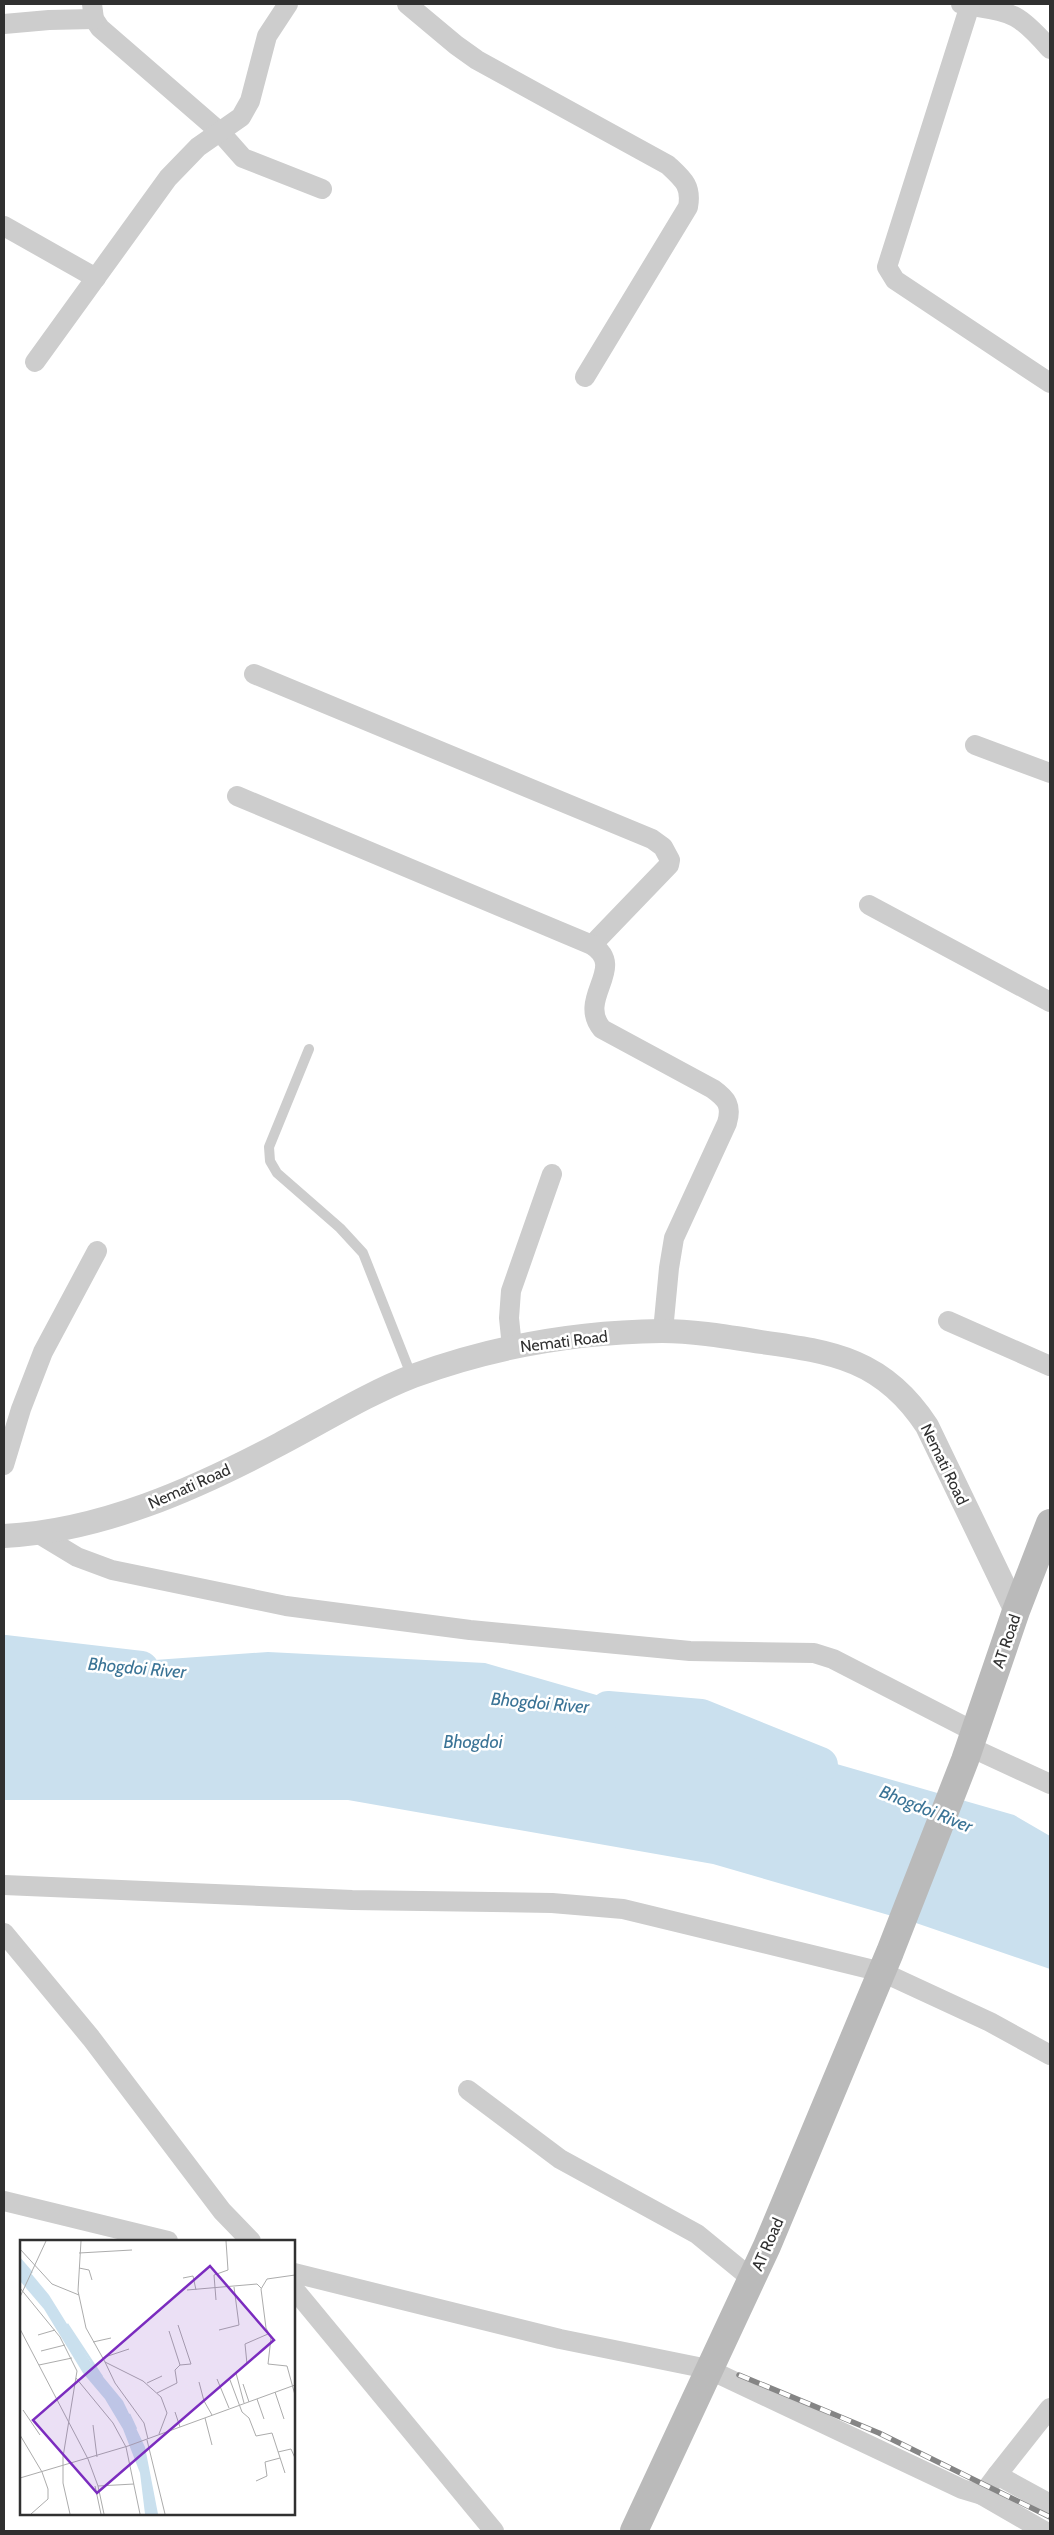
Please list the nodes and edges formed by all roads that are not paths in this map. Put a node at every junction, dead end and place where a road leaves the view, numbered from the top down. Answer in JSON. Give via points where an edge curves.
{"nodes":[{"id":1,"x":288,"y":4,"type":"edge"},
{"id":2,"x":407,"y":4,"type":"edge"},
{"id":3,"x":965,"y":4,"type":"edge"},
{"id":4,"x":93,"y":12,"type":"edge"},
{"id":5,"x":4,"y":24,"type":"edge"},
{"id":6,"x":1050,"y":49,"type":"edge"},
{"id":7,"x":220,"y":132,"type":"junction"},
{"id":8,"x":322,"y":189,"type":"dead end"},
{"id":9,"x":4,"y":226,"type":"edge"},
{"id":10,"x":96,"y":278,"type":"junction"},
{"id":11,"x":36,"y":362,"type":"dead end"},
{"id":12,"x":585,"y":377,"type":"dead end"},
{"id":13,"x":1050,"y":383,"type":"edge"},
{"id":14,"x":254,"y":674,"type":"dead end"},
{"id":15,"x":975,"y":745,"type":"dead end"},
{"id":16,"x":1050,"y":773,"type":"edge"},
{"id":17,"x":237,"y":796,"type":"dead end"},
{"id":18,"x":869,"y":905,"type":"dead end"},
{"id":19,"x":592,"y":945,"type":"junction"},
{"id":20,"x":1050,"y":1002,"type":"edge"},
{"id":21,"x":309,"y":1049,"type":"dead end"},
{"id":22,"x":552,"y":1174,"type":"dead end"},
{"id":23,"x":97,"y":1251,"type":"dead end"},
{"id":24,"x":948,"y":1321,"type":"dead end"},
{"id":25,"x":663,"y":1331,"type":"junction"},
{"id":26,"x":512,"y":1347,"type":"junction"},
{"id":27,"x":1050,"y":1366,"type":"edge"},
{"id":28,"x":412,"y":1377,"type":"junction"},
{"id":29,"x":4,"y":1465,"type":"edge"},
{"id":30,"x":1050,"y":1523,"type":"edge"},
{"id":31,"x":39,"y":1534,"type":"junction"},
{"id":32,"x":4,"y":1536,"type":"edge"},
{"id":33,"x":1016,"y":1611,"type":"junction"},
{"id":34,"x":970,"y":1746,"type":"junction"},
{"id":35,"x":1050,"y":1784,"type":"edge"},
{"id":36,"x":4,"y":1885,"type":"edge"},
{"id":37,"x":4,"y":1933,"type":"edge"},
{"id":38,"x":886,"y":1962,"type":"junction"},
{"id":39,"x":1050,"y":2055,"type":"edge"},
{"id":40,"x":468,"y":2090,"type":"dead end"},
{"id":41,"x":4,"y":2201,"type":"edge"},
{"id":42,"x":164,"y":2240,"type":"edge"},
{"id":43,"x":250,"y":2240,"type":"edge"},
{"id":44,"x":295,"y":2273,"type":"edge"},
{"id":45,"x":752,"y":2279,"type":"junction"},
{"id":46,"x":295,"y":2290,"type":"edge"},
{"id":47,"x":708,"y":2369,"type":"junction"},
{"id":48,"x":1050,"y":2408,"type":"edge"},
{"id":49,"x":997,"y":2475,"type":"junction"},
{"id":50,"x":982,"y":2495,"type":"junction"},
{"id":51,"x":1050,"y":2504,"type":"edge"},
{"id":52,"x":494,"y":2531,"type":"edge"},
{"id":53,"x":634,"y":2531,"type":"edge"},
{"id":54,"x":1044,"y":2531,"type":"edge"}],
"edges":[{"from":1,"to":7,"type":"street","via":[[267,36],[247,108],[241,117]]},
{"from":2,"to":12,"type":"street","via":[[477,60],[668,165],[686,184],[690,195],[688,207]]},
{"from":3,"to":6,"type":"street","via":[[1015,14]]},
{"from":3,"to":13,"type":"street","via":[[887,267],[895,280]]},
{"from":4,"to":5,"type":"street"},
{"from":4,"to":7,"type":"street","via":[[100,28]]},
{"from":7,"to":8,"type":"street","via":[[249,162]]},
{"from":7,"to":10,"type":"street","via":[[184,159]]},
{"from":9,"to":10,"type":"street"},
{"from":10,"to":11,"type":"street"},
{"from":14,"to":19,"type":"street","via":[[562,800],[652,839],[663,847],[670,860],[668,865]]},
{"from":15,"to":16,"type":"street"},
{"from":17,"to":19,"type":"street"},
{"from":18,"to":20,"type":"street"},
{"from":19,"to":25,"type":"street","via":[[602,951],[606,959],[593,1010],[602,1029],[713,1089],[729,1104],[727,1123],[674,1238]]},
{"from":21,"to":28,"type":"lane","via":[[269,1147],[270,1161],[277,1173],[363,1253]]},
{"from":22,"to":26,"type":"street","via":[[511,1291]]},
{"from":23,"to":29,"type":"street","via":[[44,1352],[21,1409]]},
{"from":24,"to":27,"type":"street"},
{"from":25,"to":26,"type":"street","name":"Nemati Road","via":[[570,1338]]},
{"from":25,"to":33,"type":"street","name":"Nemati Road","via":[[810,1349],[852,1361],[877,1373],[912,1403],[927,1426]]},
{"from":26,"to":28,"type":"street","name":"Nemati Road"},
{"from":28,"to":31,"type":"street","name":"Nemati Road","via":[[161,1500],[106,1518]]},
{"from":30,"to":33,"type":"main road","name":"AT Road"},
{"from":31,"to":32,"type":"street","name":"Nemati Road"},
{"from":31,"to":34,"type":"street","via":[[77,1557],[112,1570],[286,1606],[470,1630],[690,1651],[814,1653],[833,1659]]},
{"from":33,"to":34,"type":"main road","name":"AT Road"},
{"from":34,"to":35,"type":"street"},
{"from":34,"to":38,"type":"main road","name":"AT Road"},
{"from":36,"to":38,"type":"street","via":[[352,1900],[591,1905]]},
{"from":37,"to":43,"type":"street","via":[[91,2038],[222,2211]]},
{"from":38,"to":39,"type":"street"},
{"from":38,"to":45,"type":"main road","name":"AT Road"},
{"from":40,"to":45,"type":"street","via":[[560,2159],[697,2234]]},
{"from":41,"to":42,"type":"street"},
{"from":44,"to":47,"type":"street","via":[[560,2339]]},
{"from":45,"to":47,"type":"main road","name":"AT Road"},
{"from":46,"to":52,"type":"street"},
{"from":47,"to":50,"type":"street"},
{"from":47,"to":53,"type":"main road","name":"AT Road"},
{"from":48,"to":49,"type":"street"},
{"from":49,"to":50,"type":"street"},
{"from":49,"to":51,"type":"street"},
{"from":50,"to":54,"type":"street"}]}
